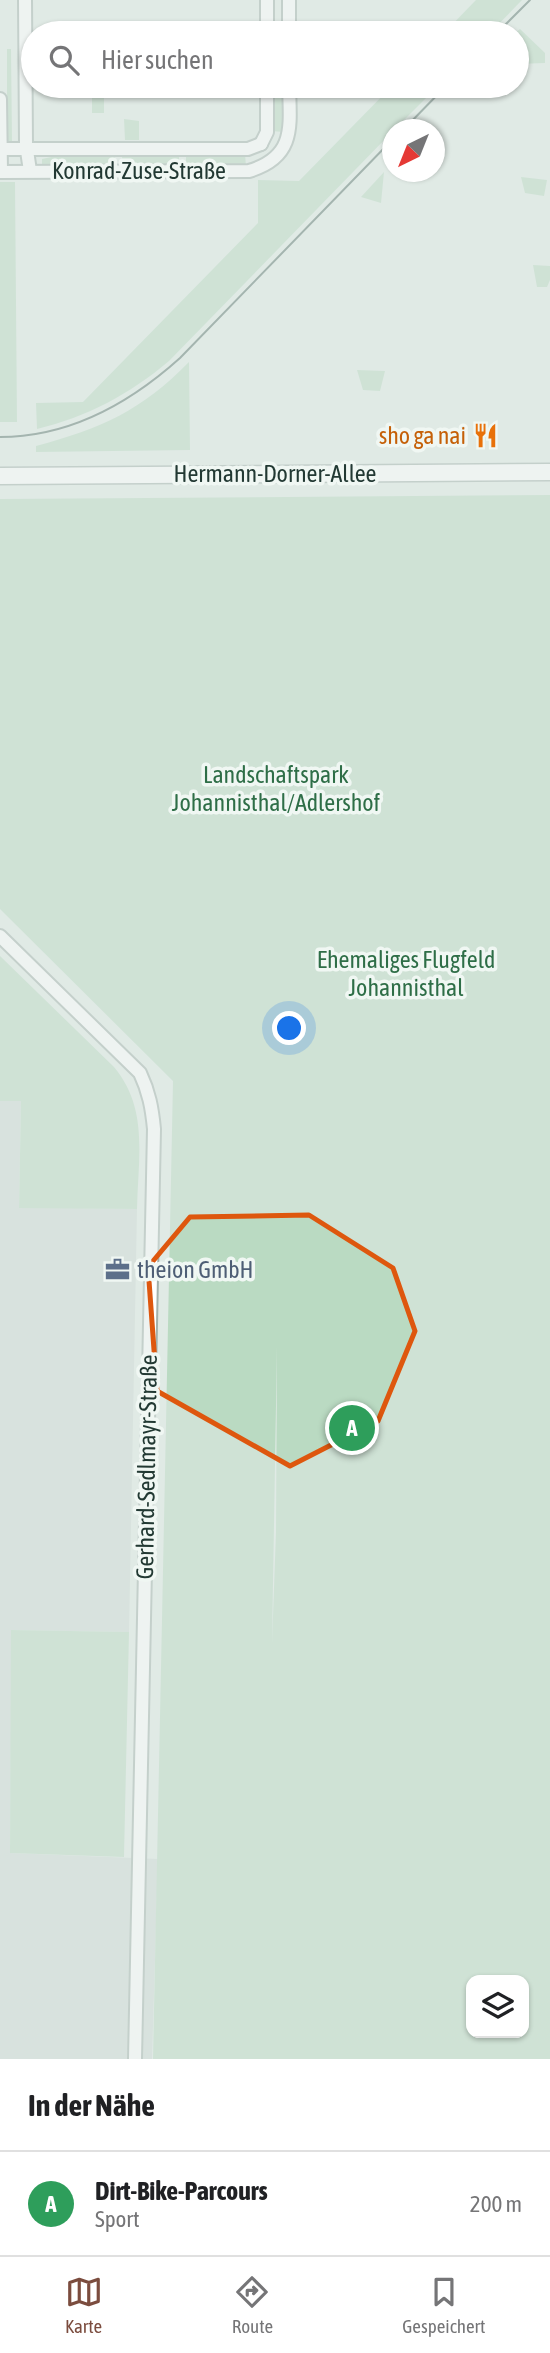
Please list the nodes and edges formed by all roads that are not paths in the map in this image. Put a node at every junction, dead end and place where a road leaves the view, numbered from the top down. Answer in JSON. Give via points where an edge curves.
{"nodes":[{"id":1,"x":25,"y":0,"type":"edge"},
{"id":2,"x":267,"y":0,"type":"edge"},
{"id":3,"x":289,"y":0,"type":"edge"},
{"id":4,"x":25,"y":21,"type":"edge"},
{"id":5,"x":267,"y":21,"type":"edge"},
{"id":6,"x":289,"y":21,"type":"edge"},
{"id":7,"x":26,"y":98,"type":"edge"},
{"id":8,"x":267,"y":98,"type":"edge"},
{"id":9,"x":289,"y":98,"type":"edge"},
{"id":10,"x":0,"y":99,"type":"edge"},
{"id":11,"x":261,"y":144,"type":"junction"},
{"id":12,"x":0,"y":149,"type":"edge"},
{"id":13,"x":27,"y":149,"type":"junction"},
{"id":14,"x":274,"y":159,"type":"junction"},
{"id":15,"x":30,"y":171,"type":"junction"},
{"id":16,"x":1,"y":172,"type":"edge"},
{"id":17,"x":550,"y":472,"type":"edge"},
{"id":18,"x":0,"y":476,"type":"edge"},
{"id":19,"x":0,"y":936,"type":"edge"},
{"id":20,"x":135,"y":2059,"type":"edge"}],
"edges":[{"from":1,"to":4,"type":"street"},
{"from":2,"to":5,"type":"street"},
{"from":3,"to":6,"type":"street"},
{"from":7,"to":13,"type":"street"},
{"from":8,"to":11,"type":"street","via":[[267,132]]},
{"from":9,"to":14,"type":"street","via":[[290,134]]},
{"from":10,"to":12,"type":"street"},
{"from":11,"to":13,"type":"street","name":"Konrad-Zuse-Straße","via":[[248,149]]},
{"from":11,"to":14,"type":"street"},
{"from":12,"to":13,"type":"street","name":"Konrad-Zuse-Straße"},
{"from":12,"to":16,"type":"street"},
{"from":13,"to":15,"type":"street"},
{"from":14,"to":15,"type":"street","name":"Konrad-Zuse-Straße","via":[[249,171]]},
{"from":15,"to":16,"type":"street","name":"Konrad-Zuse-Straße"},
{"from":17,"to":18,"type":"street","name":"Hermann-Dorner-Allee"},
{"from":19,"to":20,"type":"street","name":"Gerhard-Sedlmayr-Straße","via":[[140,1073],[152,1108]]}]}
